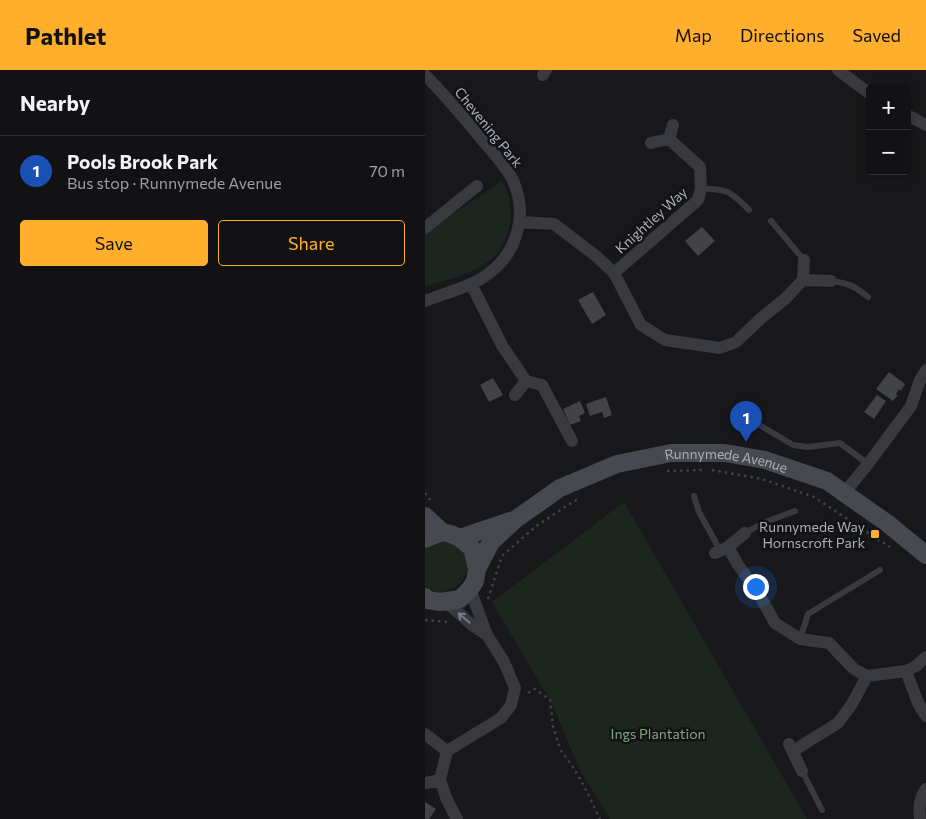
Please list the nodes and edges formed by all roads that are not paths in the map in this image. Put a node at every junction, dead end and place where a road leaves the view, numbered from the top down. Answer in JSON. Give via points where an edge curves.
{"nodes":[{"id":1,"x":839,"y":70,"type":"edge"},
{"id":2,"x":425,"y":75,"type":"edge"},
{"id":3,"x":866,"y":91,"type":"edge"},
{"id":4,"x":911,"y":116,"type":"edge"},
{"id":5,"x":673,"y":125,"type":"dead end"},
{"id":6,"x":926,"y":125,"type":"edge"},
{"id":7,"x":669,"y":139,"type":"junction"},
{"id":8,"x":651,"y":143,"type":"dead end"},
{"id":9,"x":477,"y":186,"type":"dead end"},
{"id":10,"x":701,"y":189,"type":"junction"},
{"id":11,"x":749,"y":210,"type":"dead end"},
{"id":12,"x":771,"y":221,"type":"dead end"},
{"id":13,"x":520,"y":222,"type":"junction"},
{"id":14,"x":425,"y":228,"type":"edge"},
{"id":15,"x":804,"y":260,"type":"joint"},
{"id":16,"x":614,"y":273,"type":"junction"},
{"id":17,"x":803,"y":280,"type":"junction"},
{"id":18,"x":831,"y":281,"type":"joint"},
{"id":19,"x":471,"y":284,"type":"junction"},
{"id":20,"x":868,"y":297,"type":"dead end"},
{"id":21,"x":425,"y":301,"type":"edge"},
{"id":22,"x":926,"y":370,"type":"edge"},
{"id":23,"x":526,"y":381,"type":"junction"},
{"id":24,"x":515,"y":395,"type":"dead end"},
{"id":25,"x":758,"y":424,"type":"dead end"},
{"id":26,"x":572,"y":441,"type":"dead end"},
{"id":27,"x":868,"y":464,"type":"junction"},
{"id":28,"x":844,"y":493,"type":"junction"},
{"id":29,"x":695,"y":496,"type":"dead end"},
{"id":30,"x":795,"y":511,"type":"dead end"},
{"id":31,"x":425,"y":516,"type":"edge"},
{"id":32,"x":517,"y":519,"type":"junction"},
{"id":33,"x":442,"y":532,"type":"junction"},
{"id":34,"x":745,"y":534,"type":"joint"},
{"id":35,"x":461,"y":538,"type":"junction"},
{"id":36,"x":425,"y":539,"type":"edge"},
{"id":37,"x":721,"y":550,"type":"junction"},
{"id":38,"x":926,"y":555,"type":"edge"},
{"id":39,"x":477,"y":569,"type":"junction"},
{"id":40,"x":880,"y":570,"type":"dead end"},
{"id":41,"x":470,"y":589,"type":"junction"},
{"id":42,"x":430,"y":600,"type":"edge"},
{"id":43,"x":487,"y":635,"type":"junction"},
{"id":44,"x":800,"y":639,"type":"junction"},
{"id":45,"x":926,"y":656,"type":"edge"},
{"id":46,"x":906,"y":671,"type":"junction"},
{"id":47,"x":867,"y":676,"type":"junction"},
{"id":48,"x":926,"y":716,"type":"edge"},
{"id":49,"x":425,"y":734,"type":"edge"},
{"id":50,"x":447,"y":751,"type":"junction"},
{"id":51,"x":802,"y":771,"type":"joint"},
{"id":52,"x":441,"y":780,"type":"junction"},
{"id":53,"x":425,"y":783,"type":"edge"},
{"id":54,"x":926,"y":789,"type":"edge"},
{"id":55,"x":822,"y":810,"type":"dead end"},
{"id":56,"x":457,"y":819,"type":"edge"},
{"id":57,"x":920,"y":819,"type":"edge"}],
"edges":[{"from":1,"to":3,"type":"street"},
{"from":2,"to":13,"type":"street","name":"Chevening Park","via":[[445,95],[514,183],[520,203]]},
{"from":4,"to":6,"type":"street"},
{"from":5,"to":7,"type":"street"},
{"from":7,"to":8,"type":"street"},
{"from":7,"to":10,"type":"street","name":"Knightley Way","via":[[700,166]]},
{"from":9,"to":14,"type":"street"},
{"from":10,"to":11,"type":"lane","via":[[717,188],[732,193]]},
{"from":10,"to":16,"type":"street","name":"Knightley Way","via":[[698,200]]},
{"from":12,"to":15,"type":"lane"},
{"from":13,"to":16,"type":"street","name":"Knightley Way","via":[[554,224]]},
{"from":13,"to":19,"type":"street","name":"Chevening Park","via":[[515,240],[501,263]]},
{"from":15,"to":17,"type":"street"},
{"from":16,"to":17,"type":"street","name":"Knightley Way","via":[[641,325],[665,340],[720,348],[736,342]]},
{"from":17,"to":18,"type":"street"},
{"from":18,"to":20,"type":"lane","via":[[851,285]]},
{"from":19,"to":21,"type":"street","name":"Chevening Park"},
{"from":19,"to":23,"type":"street","via":[[503,347]]},
{"from":22,"to":27,"type":"street","via":[[911,406]]},
{"from":23,"to":24,"type":"street"},
{"from":23,"to":26,"type":"street","via":[[542,385]]},
{"from":25,"to":27,"type":"lane","via":[[793,446],[840,443]]},
{"from":27,"to":28,"type":"street"},
{"from":28,"to":32,"type":"street","name":"Runnymede Avenue","via":[[827,481],[765,460],[725,453],[671,453],[617,464],[569,484]]},
{"from":28,"to":38,"type":"street","name":"Runnymede Avenue"},
{"from":29,"to":37,"type":"lane","via":[[699,512]]},
{"from":30,"to":34,"type":"lane"},
{"from":31,"to":33,"type":"street"},
{"from":32,"to":35,"type":"street","name":"Runnymede Avenue"},
{"from":32,"to":39,"type":"street","name":"Runnymede Avenue","via":[[491,542]]},
{"from":33,"to":35,"type":"street"},
{"from":33,"to":36,"type":"street"},
{"from":34,"to":37,"type":"street"},
{"from":35,"to":39,"type":"street","via":[[472,548]]},
{"from":37,"to":44,"type":"street","via":[[738,565],[756,589],[775,623]]},
{"from":39,"to":41,"type":"street","name":"Runnymede Avenue"},
{"from":40,"to":44,"type":"lane","via":[[808,614]]},
{"from":41,"to":42,"type":"street","via":[[460,599]]},
{"from":41,"to":43,"type":"street"},
{"from":43,"to":42,"type":"street","one_way":true,"via":[[452,607]]},
{"from":43,"to":50,"type":"street","via":[[515,688],[511,705],[501,718]]},
{"from":44,"to":47,"type":"street","via":[[829,643],[853,669]]},
{"from":45,"to":46,"type":"street"},
{"from":46,"to":47,"type":"street"},
{"from":46,"to":48,"type":"street"},
{"from":47,"to":51,"type":"street","via":[[838,723],[791,748]]},
{"from":49,"to":50,"type":"street"},
{"from":50,"to":52,"type":"street"},
{"from":51,"to":55,"type":"lane"},
{"from":52,"to":53,"type":"street"},
{"from":52,"to":56,"type":"street"},
{"from":54,"to":57,"type":"street","via":[[919,806]]}]}
